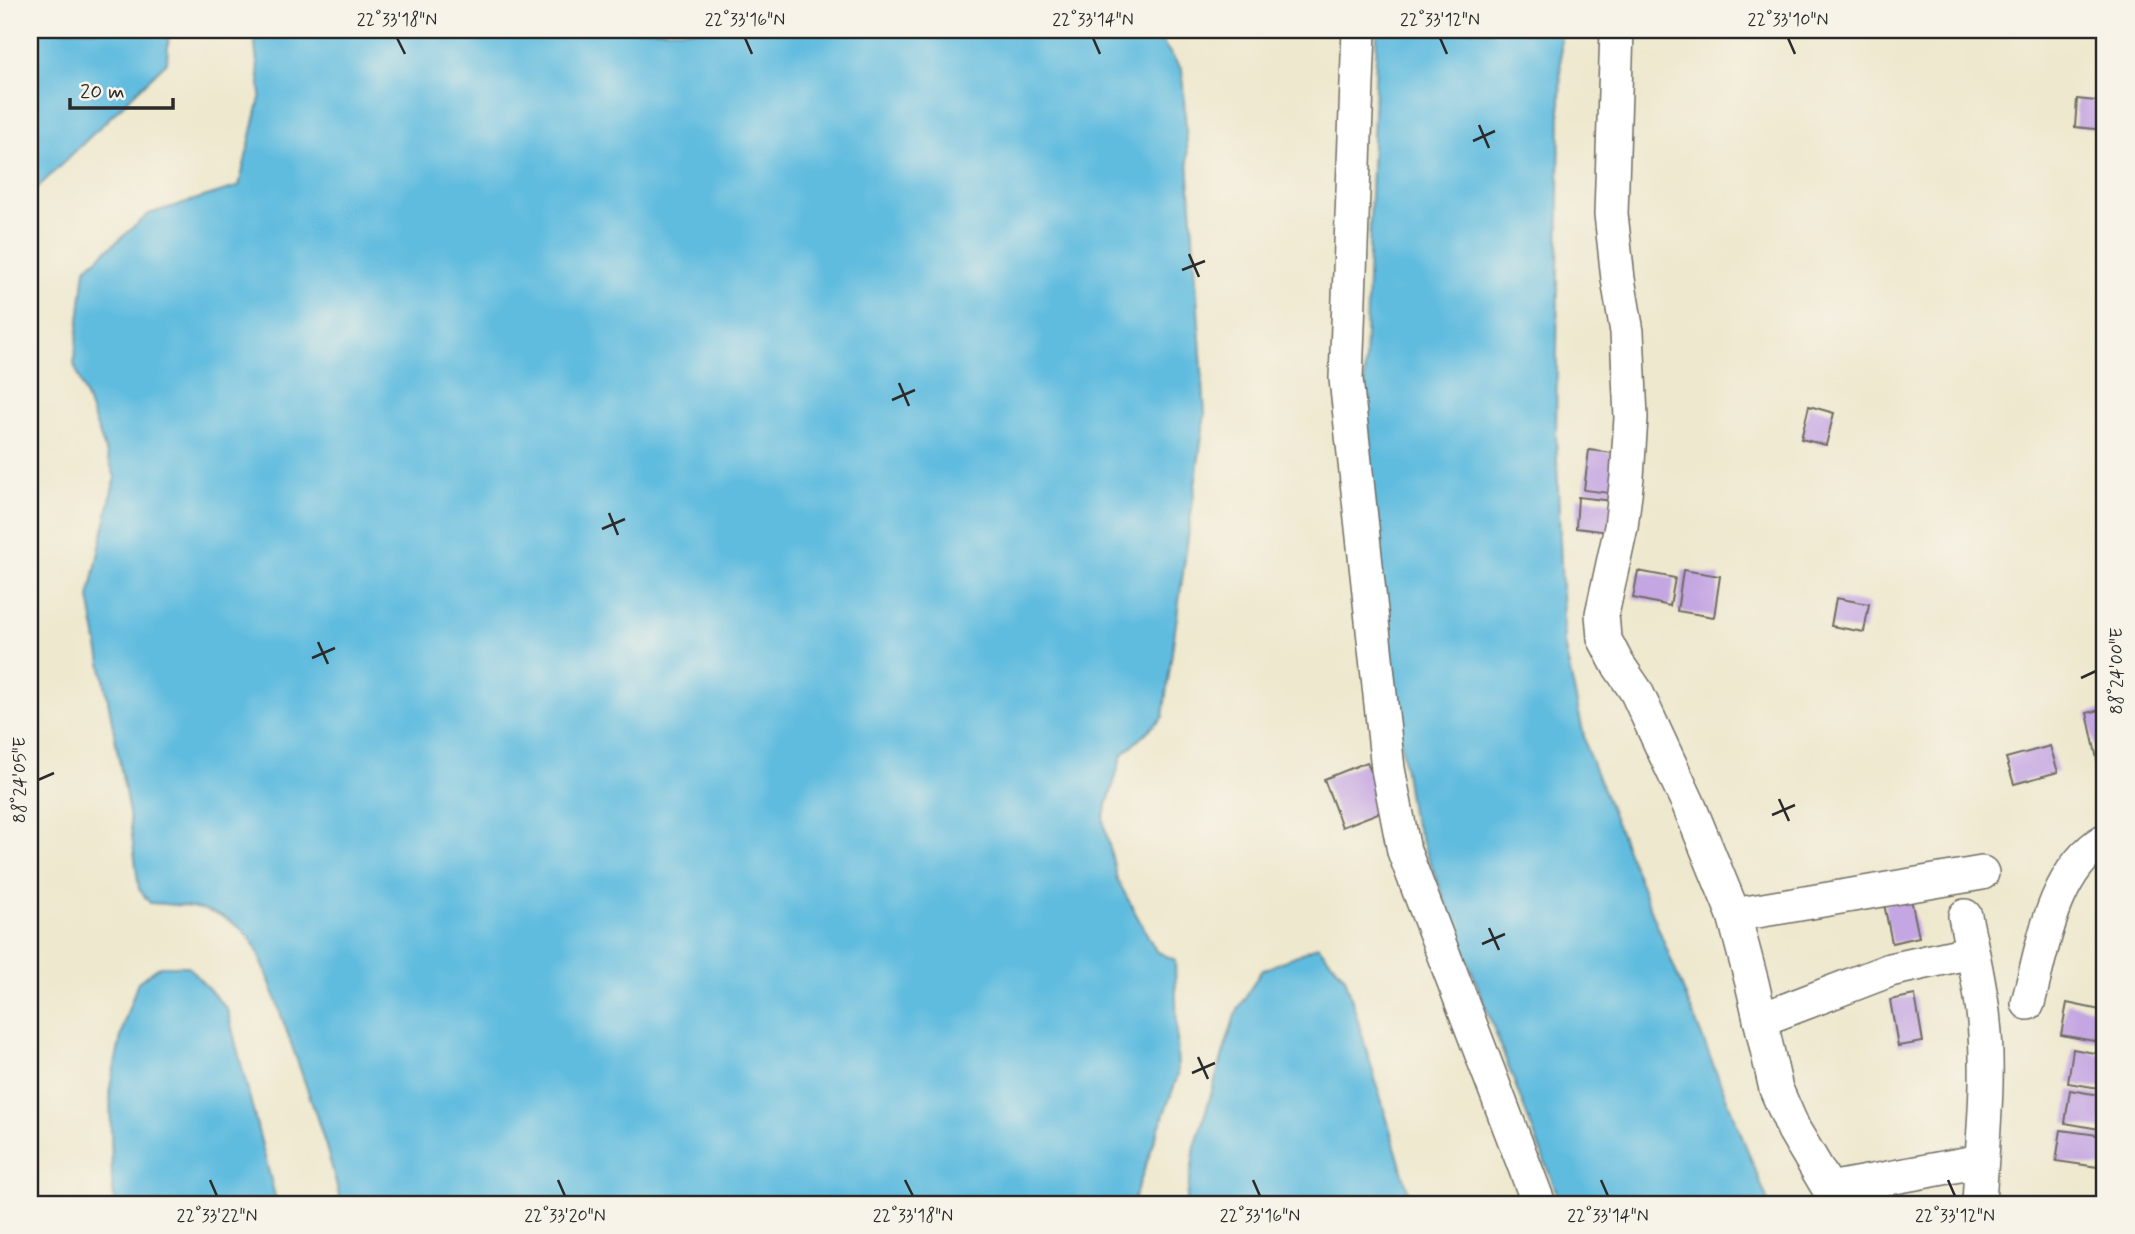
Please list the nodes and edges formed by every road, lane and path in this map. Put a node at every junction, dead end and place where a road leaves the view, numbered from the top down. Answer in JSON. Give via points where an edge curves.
{"nodes":[{"id":1,"x":1359,"y":30,"type":"edge"},
{"id":2,"x":1617,"y":30,"type":"edge"},
{"id":3,"x":2105,"y":840,"type":"edge"},
{"id":4,"x":1982,"y":873,"type":"dead end"},
{"id":5,"x":1734,"y":915,"type":"junction"},
{"id":6,"x":1965,"y":916,"type":"dead end"},
{"id":7,"x":1972,"y":952,"type":"junction"},
{"id":8,"x":2028,"y":1003,"type":"dead end"},
{"id":9,"x":1760,"y":1020,"type":"junction"},
{"id":10,"x":1981,"y":1161,"type":"junction"},
{"id":11,"x":1832,"y":1196,"type":"edge"},
{"id":12,"x":1539,"y":1204,"type":"edge"},
{"id":13,"x":1979,"y":1204,"type":"edge"}],
"edges":[{"from":1,"to":12,"type":"street","via":[[1346,379],[1388,769],[1404,851]]},
{"from":2,"to":5,"type":"street","via":[[1611,214],[1627,332],[1631,418],[1621,527],[1602,614],[1604,638],[1636,691]]},
{"from":3,"to":8,"type":"street","via":[[2071,874],[2053,910]]},
{"from":4,"to":5,"type":"street"},
{"from":5,"to":9,"type":"street"},
{"from":6,"to":7,"type":"street"},
{"from":7,"to":9,"type":"street","via":[[1890,970]]},
{"from":7,"to":10,"type":"street","via":[[1986,1046]]},
{"from":9,"to":11,"type":"street","via":[[1776,1090]]},
{"from":10,"to":11,"type":"street"},
{"from":10,"to":13,"type":"street"}]}
